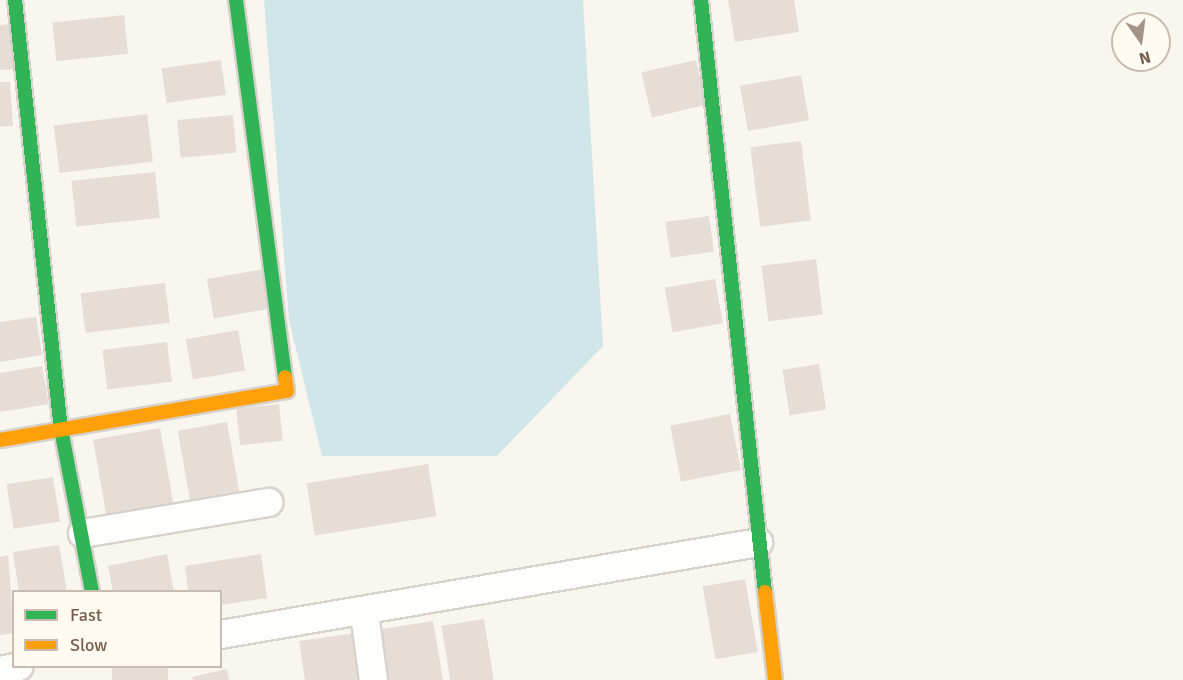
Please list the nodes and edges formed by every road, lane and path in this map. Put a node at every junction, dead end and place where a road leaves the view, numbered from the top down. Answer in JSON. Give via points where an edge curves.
{"nodes":[{"id":1,"x":15,"y":0,"type":"edge"},
{"id":2,"x":236,"y":0,"type":"edge"},
{"id":3,"x":701,"y":0,"type":"edge"},
{"id":4,"x":61,"y":429,"type":"junction"},
{"id":5,"x":0,"y":440,"type":"edge"},
{"id":6,"x":268,"y":502,"type":"dead end"},
{"id":7,"x":82,"y":533,"type":"junction"},
{"id":8,"x":758,"y":542,"type":"junction"},
{"id":9,"x":92,"y":590,"type":"edge"},
{"id":10,"x":364,"y":613,"type":"junction"},
{"id":11,"x":222,"y":634,"type":"edge"},
{"id":12,"x":373,"y":680,"type":"edge"},
{"id":13,"x":776,"y":680,"type":"edge"}],
"edges":[{"from":1,"to":4,"type":"street"},
{"from":2,"to":4,"type":"street","via":[[287,391]]},
{"from":3,"to":8,"type":"street"},
{"from":4,"to":5,"type":"street"},
{"from":4,"to":7,"type":"street"},
{"from":6,"to":7,"type":"street"},
{"from":7,"to":9,"type":"street"},
{"from":8,"to":10,"type":"street"},
{"from":8,"to":13,"type":"street"},
{"from":10,"to":11,"type":"street"},
{"from":10,"to":12,"type":"street"}]}
